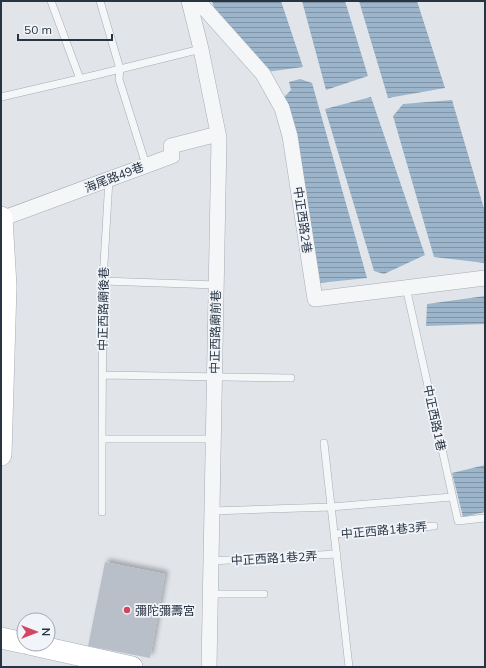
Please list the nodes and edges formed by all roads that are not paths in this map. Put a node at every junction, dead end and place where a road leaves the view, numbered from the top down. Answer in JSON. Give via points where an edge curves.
{"nodes":[{"id":1,"x":51,"y":1,"type":"edge"},
{"id":2,"x":100,"y":1,"type":"edge"},
{"id":3,"x":189,"y":1,"type":"edge"},
{"id":4,"x":198,"y":1,"type":"edge"},
{"id":5,"x":201,"y":49,"type":"junction"},
{"id":6,"x":120,"y":69,"type":"junction"},
{"id":7,"x":80,"y":79,"type":"junction"},
{"id":8,"x":1,"y":97,"type":"edge"},
{"id":9,"x":218,"y":134,"type":"junction"},
{"id":10,"x":146,"y":165,"type":"junction"},
{"id":11,"x":109,"y":179,"type":"junction"},
{"id":12,"x":1,"y":218,"type":"edge"},
{"id":13,"x":485,"y":278,"type":"edge"},
{"id":14,"x":103,"y":281,"type":"junction"},
{"id":15,"x":216,"y":285,"type":"junction"},
{"id":16,"x":406,"y":288,"type":"junction"},
{"id":17,"x":102,"y":375,"type":"junction"},
{"id":18,"x":214,"y":376,"type":"junction"},
{"id":19,"x":292,"y":378,"type":"dead end"},
{"id":20,"x":102,"y":439,"type":"junction"},
{"id":21,"x":213,"y":439,"type":"junction"},
{"id":22,"x":324,"y":442,"type":"dead end"},
{"id":23,"x":1,"y":455,"type":"edge"},
{"id":24,"x":452,"y":497,"type":"junction"},
{"id":25,"x":331,"y":507,"type":"junction"},
{"id":26,"x":212,"y":511,"type":"junction"},
{"id":27,"x":102,"y":512,"type":"dead end"},
{"id":28,"x":485,"y":518,"type":"edge"},
{"id":29,"x":434,"y":526,"type":"dead end"},
{"id":30,"x":335,"y":534,"type":"junction"},
{"id":31,"x":337,"y":554,"type":"junction"},
{"id":32,"x":211,"y":561,"type":"junction"},
{"id":33,"x":210,"y":594,"type":"junction"},
{"id":34,"x":264,"y":594,"type":"dead end"},
{"id":35,"x":1,"y":638,"type":"edge"},
{"id":36,"x":16,"y":641,"type":"edge"},
{"id":37,"x":56,"y":651,"type":"edge"},
{"id":38,"x":119,"y":666,"type":"edge"},
{"id":39,"x":209,"y":667,"type":"edge"},
{"id":40,"x":349,"y":667,"type":"edge"}],
"edges":[{"from":1,"to":7,"type":"lane"},
{"from":2,"to":6,"type":"lane"},
{"from":3,"to":5,"type":"street","name":"中正西路廟前巷"},
{"from":4,"to":16,"type":"street","name":"中正西路2巷","via":[[263,74],[282,108],[290,136],[315,299]]},
{"from":5,"to":6,"type":"lane"},
{"from":5,"to":9,"type":"street","name":"中正西路廟前巷"},
{"from":6,"to":7,"type":"lane"},
{"from":6,"to":10,"type":"lane","via":[[119,79]]},
{"from":7,"to":8,"type":"lane"},
{"from":9,"to":10,"type":"street","name":"海尾路49巷","via":[[171,146],[172,156]]},
{"from":9,"to":15,"type":"street","name":"中正西路廟前巷"},
{"from":10,"to":11,"type":"street","name":"海尾路49巷"},
{"from":11,"to":12,"type":"street","name":"海尾路49巷"},
{"from":11,"to":14,"type":"lane","name":"中正西路廟後巷"},
{"from":12,"to":23,"type":"street","via":[[6,286]]},
{"from":13,"to":16,"type":"street","name":"中正西路2巷"},
{"from":14,"to":15,"type":"lane"},
{"from":14,"to":17,"type":"lane","name":"中正西路廟後巷"},
{"from":15,"to":18,"type":"street","name":"中正西路廟前巷"},
{"from":16,"to":24,"type":"lane","name":"中正西路1巷"},
{"from":17,"to":18,"type":"lane"},
{"from":17,"to":20,"type":"lane","name":"中正西路廟後巷"},
{"from":18,"to":19,"type":"lane"},
{"from":18,"to":21,"type":"street","name":"中正西路廟前巷"},
{"from":20,"to":21,"type":"lane"},
{"from":20,"to":27,"type":"lane","name":"中正西路廟後巷"},
{"from":21,"to":26,"type":"street","name":"中正西路廟前巷"},
{"from":22,"to":25,"type":"lane"},
{"from":24,"to":25,"type":"lane"},
{"from":24,"to":28,"type":"lane","name":"中正西路1巷","via":[[458,522]]},
{"from":25,"to":26,"type":"lane"},
{"from":25,"to":30,"type":"lane"},
{"from":26,"to":32,"type":"street","name":"中正西路廟前巷"},
{"from":29,"to":30,"type":"lane","name":"中正西路1巷3弄"},
{"from":30,"to":31,"type":"lane"},
{"from":31,"to":32,"type":"lane","name":"中正西路1巷2弄"},
{"from":31,"to":40,"type":"lane"},
{"from":32,"to":33,"type":"street","name":"中正西路廟前巷"},
{"from":33,"to":34,"type":"lane"},
{"from":33,"to":39,"type":"street","name":"中正西路廟前巷"},
{"from":35,"to":36,"type":"street"},
{"from":37,"to":38,"type":"street"}]}
